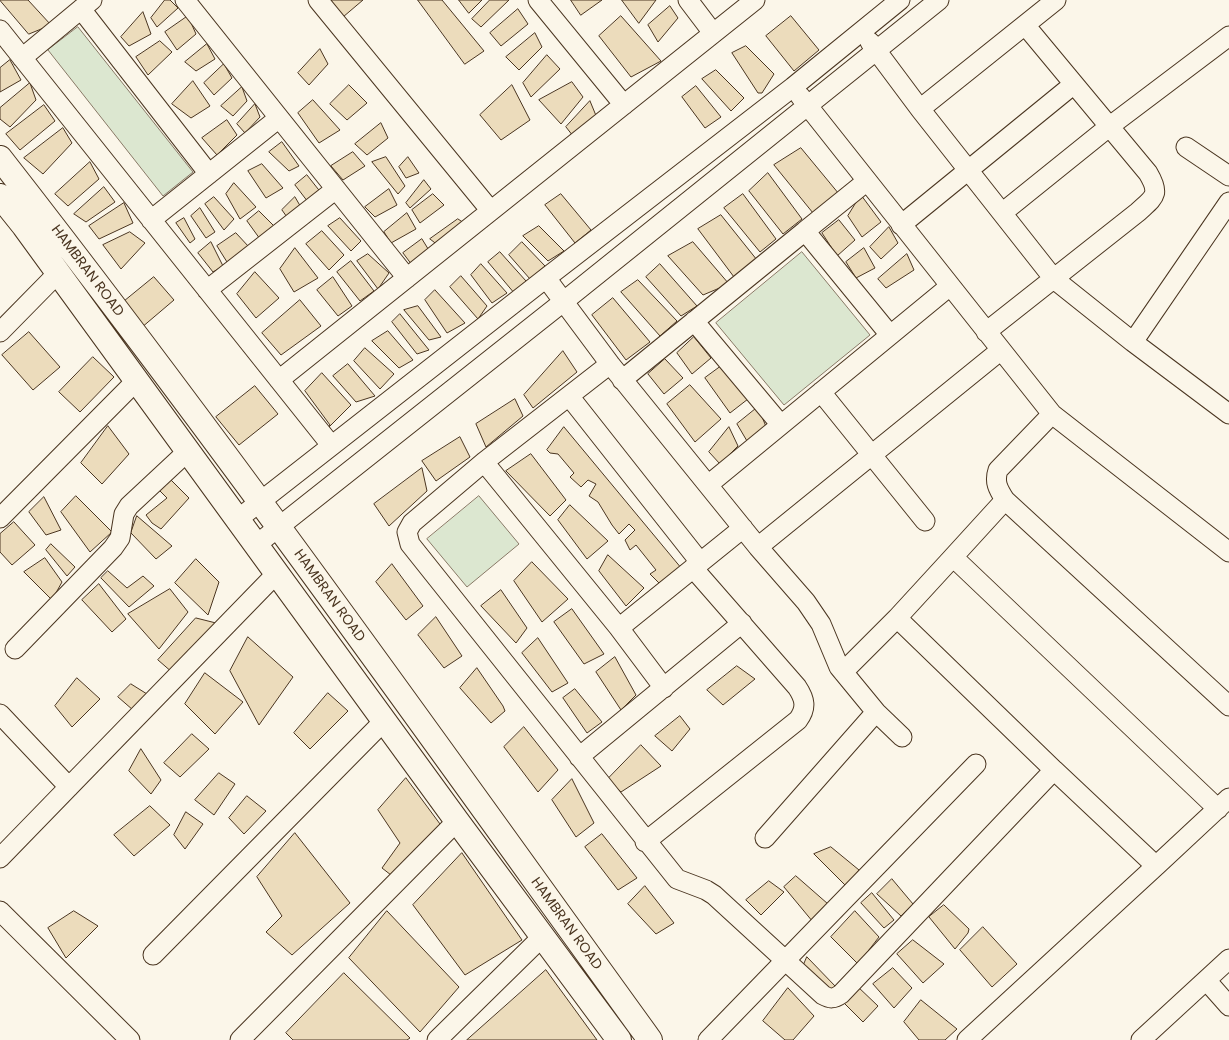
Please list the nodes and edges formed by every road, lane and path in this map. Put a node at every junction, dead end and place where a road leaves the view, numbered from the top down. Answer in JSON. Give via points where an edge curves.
{"nodes":[{"id":1,"x":184,"y":0,"type":"edge"},
{"id":2,"x":318,"y":0,"type":"edge"},
{"id":3,"x":538,"y":0,"type":"edge"},
{"id":4,"x":688,"y":0,"type":"edge"},
{"id":5,"x":755,"y":0,"type":"edge"},
{"id":6,"x":900,"y":0,"type":"edge"},
{"id":7,"x":939,"y":0,"type":"edge"},
{"id":8,"x":1056,"y":0,"type":"edge"},
{"id":9,"x":86,"y":5,"type":"edge"},
{"id":10,"x":1025,"y":25,"type":"junction"},
{"id":11,"x":0,"y":30,"type":"edge"},
{"id":12,"x":862,"y":30,"type":"junction"},
{"id":13,"x":713,"y":33,"type":"junction"},
{"id":14,"x":1229,"y":36,"type":"edge"},
{"id":15,"x":876,"y":50,"type":"junction"},
{"id":16,"x":22,"y":58,"type":"junction"},
{"id":17,"x":1074,"y":84,"type":"junction"},
{"id":18,"x":793,"y":87,"type":"junction"},
{"id":19,"x":624,"y":105,"type":"junction"},
{"id":20,"x":807,"y":105,"type":"junction"},
{"id":21,"x":920,"y":110,"type":"junction"},
{"id":22,"x":279,"y":118,"type":"junction"},
{"id":23,"x":1110,"y":126,"type":"junction"},
{"id":24,"x":1186,"y":146,"type":"dead end"},
{"id":25,"x":0,"y":158,"type":"edge"},
{"id":26,"x":968,"y":171,"type":"junction"},
{"id":27,"x":209,"y":174,"type":"junction"},
{"id":28,"x":1229,"y":176,"type":"edge"},
{"id":29,"x":867,"y":182,"type":"junction"},
{"id":30,"x":336,"y":189,"type":"junction"},
{"id":31,"x":0,"y":196,"type":"edge"},
{"id":32,"x":1229,"y":202,"type":"edge"},
{"id":33,"x":491,"y":211,"type":"junction"},
{"id":34,"x":1002,"y":213,"type":"junction"},
{"id":35,"x":151,"y":220,"type":"junction"},
{"id":36,"x":901,"y":225,"type":"junction"},
{"id":37,"x":805,"y":231,"type":"junction"},
{"id":38,"x":58,"y":273,"type":"junction"},
{"id":39,"x":407,"y":278,"type":"junction"},
{"id":40,"x":546,"y":278,"type":"junction"},
{"id":41,"x":1054,"y":279,"type":"junction"},
{"id":42,"x":950,"y":286,"type":"junction"},
{"id":43,"x":207,"y":290,"type":"junction"},
{"id":44,"x":563,"y":302,"type":"junction"},
{"id":45,"x":694,"y":321,"type":"junction"},
{"id":46,"x":0,"y":332,"type":"edge"},
{"id":47,"x":986,"y":332,"type":"junction"},
{"id":48,"x":890,"y":335,"type":"junction"},
{"id":49,"x":1133,"y":342,"type":"junction"},
{"id":50,"x":1001,"y":350,"type":"junction"},
{"id":51,"x":610,"y":364,"type":"junction"},
{"id":52,"x":279,"y":380,"type":"junction"},
{"id":53,"x":622,"y":380,"type":"junction"},
{"id":54,"x":136,"y":381,"type":"junction"},
{"id":55,"x":821,"y":392,"type":"junction"},
{"id":56,"x":569,"y":396,"type":"junction"},
{"id":57,"x":1052,"y":414,"type":"junction"},
{"id":58,"x":1229,"y":414,"type":"edge"},
{"id":59,"x":781,"y":425,"type":"junction"},
{"id":60,"x":331,"y":445,"type":"junction"},
{"id":61,"x":188,"y":451,"type":"junction"},
{"id":62,"x":871,"y":455,"type":"junction"},
{"id":63,"x":484,"y":462,"type":"junction"},
{"id":64,"x":708,"y":485,"type":"junction"},
{"id":65,"x":1005,"y":500,"type":"junction"},
{"id":66,"x":260,"y":501,"type":"junction"},
{"id":67,"x":0,"y":518,"type":"edge"},
{"id":68,"x":238,"y":519,"type":"junction"},
{"id":69,"x":925,"y":520,"type":"dead end"},
{"id":70,"x":279,"y":527,"type":"junction"},
{"id":71,"x":743,"y":528,"type":"junction"},
{"id":72,"x":256,"y":545,"type":"junction"},
{"id":73,"x":758,"y":547,"type":"junction"},
{"id":74,"x":1229,"y":552,"type":"edge"},
{"id":75,"x":953,"y":557,"type":"junction"},
{"id":76,"x":697,"y":565,"type":"junction"},
{"id":77,"x":277,"y":573,"type":"junction"},
{"id":78,"x":896,"y":618,"type":"junction"},
{"id":79,"x":742,"y":623,"type":"junction"},
{"id":80,"x":619,"y":628,"type":"junction"},
{"id":81,"x":14,"y":649,"type":"dead end"},
{"id":82,"x":843,"y":672,"type":"junction"},
{"id":83,"x":664,"y":688,"type":"junction"},
{"id":84,"x":1229,"y":706,"type":"edge"},
{"id":85,"x":876,"y":712,"type":"junction"},
{"id":86,"x":0,"y":714,"type":"edge"},
{"id":87,"x":384,"y":721,"type":"junction"},
{"id":88,"x":902,"y":737,"type":"dead end"},
{"id":89,"x":579,"y":757,"type":"junction"},
{"id":90,"x":976,"y":764,"type":"dead end"},
{"id":91,"x":1054,"y":770,"type":"junction"},
{"id":92,"x":69,"y":787,"type":"junction"},
{"id":93,"x":1223,"y":803,"type":"edge"},
{"id":94,"x":457,"y":821,"type":"junction"},
{"id":95,"x":764,"y":838,"type":"dead end"},
{"id":96,"x":645,"y":842,"type":"junction"},
{"id":97,"x":0,"y":858,"type":"edge"},
{"id":98,"x":1156,"y":866,"type":"junction"},
{"id":99,"x":0,"y":911,"type":"edge"},
{"id":100,"x":543,"y":936,"type":"junction"},
{"id":101,"x":153,"y":955,"type":"dead end"},
{"id":102,"x":1229,"y":959,"type":"edge"},
{"id":103,"x":785,"y":961,"type":"junction"},
{"id":104,"x":1206,"y":980,"type":"junction"},
{"id":105,"x":1229,"y":1006,"type":"edge"},
{"id":106,"x":130,"y":1040,"type":"edge"},
{"id":107,"x":240,"y":1040,"type":"edge"},
{"id":108,"x":437,"y":1040,"type":"edge"},
{"id":109,"x":619,"y":1040,"type":"edge"},
{"id":110,"x":650,"y":1040,"type":"edge"},
{"id":111,"x":708,"y":1040,"type":"edge"},
{"id":112,"x":967,"y":1040,"type":"edge"},
{"id":113,"x":1141,"y":1040,"type":"edge"}],
"edges":[{"from":1,"to":22,"type":"street"},
{"from":2,"to":33,"type":"street"},
{"from":3,"to":19,"type":"street"},
{"from":4,"to":13,"type":"street"},
{"from":5,"to":13,"type":"street"},
{"from":6,"to":12,"type":"street"},
{"from":7,"to":15,"type":"street"},
{"from":8,"to":10,"type":"street"},
{"from":9,"to":16,"type":"street"},
{"from":9,"to":27,"type":"street"},
{"from":10,"to":17,"type":"street"},
{"from":10,"to":21,"type":"street"},
{"from":11,"to":16,"type":"street"},
{"from":12,"to":15,"type":"street"},
{"from":12,"to":18,"type":"street"},
{"from":13,"to":19,"type":"street"},
{"from":14,"to":23,"type":"street"},
{"from":15,"to":20,"type":"street"},
{"from":15,"to":21,"type":"street"},
{"from":16,"to":35,"type":"street"},
{"from":17,"to":23,"type":"street"},
{"from":17,"to":26,"type":"street"},
{"from":18,"to":20,"type":"street"},
{"from":18,"to":40,"type":"street"},
{"from":19,"to":33,"type":"street"},
{"from":20,"to":29,"type":"street"},
{"from":20,"to":44,"type":"street"},
{"from":21,"to":26,"type":"street"},
{"from":22,"to":27,"type":"street"},
{"from":22,"to":30,"type":"street"},
{"from":23,"to":34,"type":"street"},
{"from":23,"to":41,"type":"street","via":[[1148,173],[1156,185],[1155,192],[1152,200]]},
{"from":24,"to":28,"type":"street"},
{"from":25,"to":66,"type":"main road","name":"HAMBRAN ROAD"},
{"from":26,"to":34,"type":"street"},
{"from":26,"to":36,"type":"street"},
{"from":27,"to":35,"type":"street"},
{"from":29,"to":36,"type":"street"},
{"from":29,"to":37,"type":"street"},
{"from":30,"to":39,"type":"street"},
{"from":30,"to":43,"type":"street"},
{"from":31,"to":38,"type":"main road","name":"HAMBRAN ROAD"},
{"from":32,"to":49,"type":"street"},
{"from":33,"to":39,"type":"street"},
{"from":34,"to":41,"type":"street"},
{"from":35,"to":43,"type":"street"},
{"from":36,"to":42,"type":"street"},
{"from":37,"to":45,"type":"street"},
{"from":37,"to":48,"type":"street"},
{"from":38,"to":46,"type":"street"},
{"from":38,"to":54,"type":"main road","name":"HAMBRAN ROAD"},
{"from":39,"to":52,"type":"street"},
{"from":40,"to":44,"type":"street"},
{"from":40,"to":60,"type":"street"},
{"from":41,"to":47,"type":"street"},
{"from":41,"to":49,"type":"street"},
{"from":42,"to":47,"type":"street"},
{"from":42,"to":48,"type":"street"},
{"from":43,"to":52,"type":"street"},
{"from":44,"to":51,"type":"street"},
{"from":44,"to":70,"type":"street"},
{"from":45,"to":53,"type":"street"},
{"from":45,"to":59,"type":"street"},
{"from":47,"to":50,"type":"street"},
{"from":48,"to":55,"type":"street"},
{"from":49,"to":58,"type":"street"},
{"from":50,"to":57,"type":"street"},
{"from":50,"to":62,"type":"street"},
{"from":51,"to":53,"type":"street"},
{"from":51,"to":56,"type":"street"},
{"from":52,"to":60,"type":"street"},
{"from":53,"to":64,"type":"street"},
{"from":54,"to":61,"type":"main road","name":"HAMBRAN ROAD"},
{"from":54,"to":67,"type":"street"},
{"from":55,"to":59,"type":"street"},
{"from":55,"to":62,"type":"street"},
{"from":56,"to":63,"type":"street"},
{"from":56,"to":76,"type":"street"},
{"from":57,"to":65,"type":"street","via":[[998,470],[996,484]]},
{"from":57,"to":74,"type":"street"},
{"from":59,"to":64,"type":"street"},
{"from":60,"to":66,"type":"street"},
{"from":61,"to":68,"type":"main road","name":"HAMBRAN ROAD"},
{"from":61,"to":81,"type":"street","via":[[129,506],[124,514],[120,538],[113,548]]},
{"from":62,"to":69,"type":"street"},
{"from":62,"to":73,"type":"street"},
{"from":63,"to":80,"type":"street"},
{"from":63,"to":89,"type":"street","via":[[412,522],[407,532],[410,544]]},
{"from":64,"to":71,"type":"street"},
{"from":65,"to":75,"type":"street"},
{"from":65,"to":84,"type":"street"},
{"from":66,"to":68,"type":"street"},
{"from":66,"to":70,"type":"main road","name":"HAMBRAN ROAD"},
{"from":68,"to":72,"type":"main road","name":"HAMBRAN ROAD"},
{"from":70,"to":72,"type":"street"},
{"from":70,"to":110,"type":"main road","name":"HAMBRAN ROAD"},
{"from":71,"to":73,"type":"street"},
{"from":71,"to":76,"type":"street"},
{"from":72,"to":77,"type":"main road","name":"HAMBRAN ROAD"},
{"from":73,"to":82,"type":"street","via":[[816,615]]},
{"from":75,"to":78,"type":"street"},
{"from":75,"to":93,"type":"street"},
{"from":76,"to":79,"type":"street"},
{"from":76,"to":80,"type":"street"},
{"from":77,"to":87,"type":"main road","name":"HAMBRAN ROAD"},
{"from":77,"to":92,"type":"street"},
{"from":78,"to":82,"type":"street"},
{"from":78,"to":91,"type":"street"},
{"from":79,"to":83,"type":"street"},
{"from":79,"to":96,"type":"street","via":[[797,687],[805,703],[803,714]]},
{"from":80,"to":83,"type":"street"},
{"from":82,"to":85,"type":"street"},
{"from":83,"to":89,"type":"street"},
{"from":85,"to":88,"type":"street"},
{"from":85,"to":95,"type":"street"},
{"from":86,"to":92,"type":"street"},
{"from":87,"to":94,"type":"main road","name":"HAMBRAN ROAD"},
{"from":87,"to":101,"type":"street"},
{"from":89,"to":96,"type":"street"},
{"from":90,"to":103,"type":"street"},
{"from":91,"to":98,"type":"street"},
{"from":91,"to":103,"type":"street","via":[[836,998],[823,995]]},
{"from":92,"to":97,"type":"street"},
{"from":93,"to":98,"type":"street"},
{"from":94,"to":100,"type":"main road","name":"HAMBRAN ROAD"},
{"from":94,"to":107,"type":"street"},
{"from":96,"to":103,"type":"street","via":[[677,879],[714,895]]},
{"from":98,"to":112,"type":"street"},
{"from":99,"to":106,"type":"street"},
{"from":100,"to":108,"type":"street"},
{"from":100,"to":109,"type":"main road","name":"HAMBRAN ROAD"},
{"from":102,"to":104,"type":"street"},
{"from":103,"to":111,"type":"street"},
{"from":104,"to":105,"type":"street"},
{"from":104,"to":113,"type":"street"}]}
